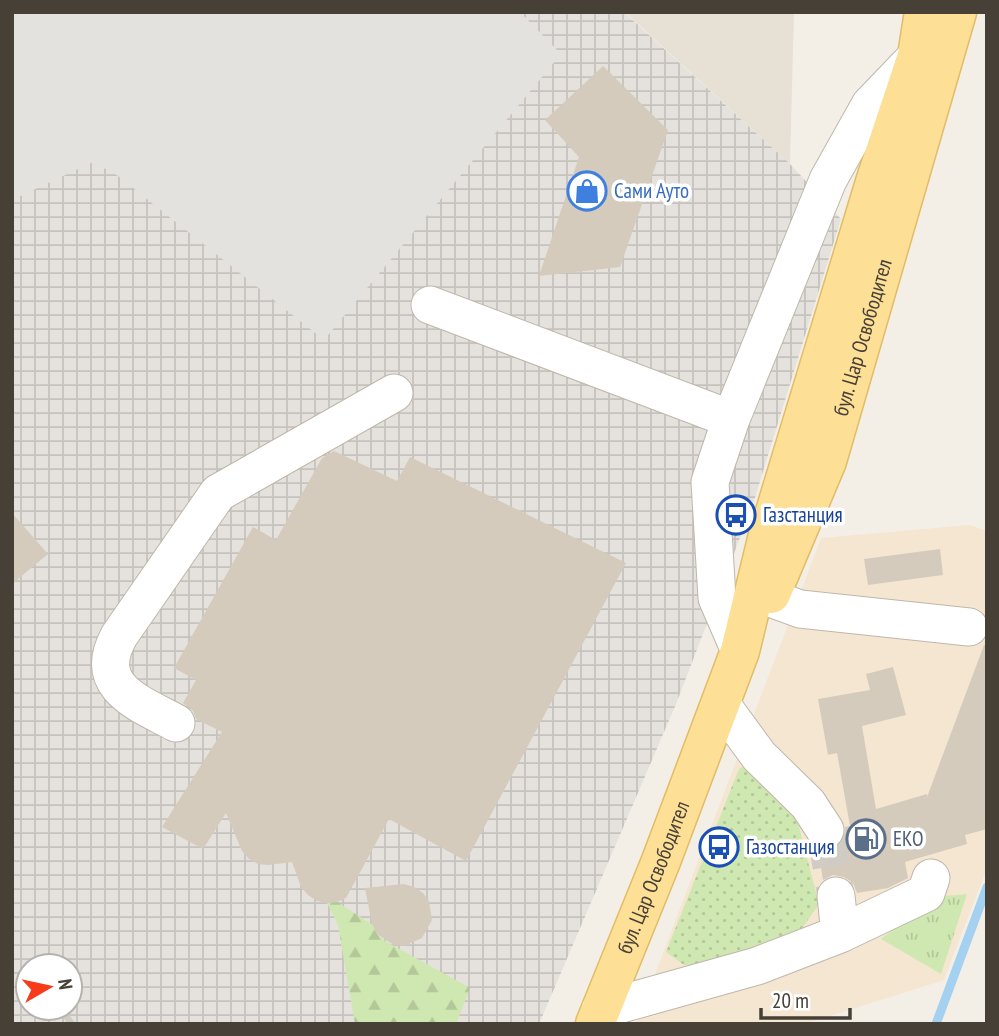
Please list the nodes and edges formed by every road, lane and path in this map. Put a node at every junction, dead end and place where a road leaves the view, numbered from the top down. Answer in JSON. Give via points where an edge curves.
{"nodes":[{"id":1,"x":924,"y":12,"type":"edge"},
{"id":2,"x":957,"y":12,"type":"edge"},
{"id":3,"x":917,"y":56,"type":"junction"},
{"id":4,"x":430,"y":305,"type":"dead end"},
{"id":5,"x":394,"y":393,"type":"dead end"},
{"id":6,"x":731,"y":419,"type":"junction"},
{"id":7,"x":770,"y":598,"type":"junction"},
{"id":8,"x":969,"y":628,"type":"dead end"},
{"id":9,"x":740,"y":651,"type":"junction"},
{"id":10,"x":721,"y":704,"type":"junction"},
{"id":11,"x":176,"y":723,"type":"dead end"},
{"id":12,"x":825,"y":830,"type":"tunnel mouth"},
{"id":13,"x":931,"y":878,"type":"dead end"},
{"id":14,"x":835,"y":897,"type":"tunnel mouth"},
{"id":15,"x":840,"y":934,"type":"junction"},
{"id":16,"x":598,"y":1017,"type":"edge"}],
"edges":[{"from":1,"to":3,"type":"main road","name":"бул. Цар Освободител"},
{"from":2,"to":7,"type":"main road","name":"бул. Цар Освободител","via":[[827,461]]},
{"from":3,"to":6,"type":"lane","via":[[870,105],[828,180]]},
{"from":3,"to":9,"type":"main road","name":"бул. Цар Освободител","via":[[768,535]]},
{"from":4,"to":6,"type":"lane"},
{"from":5,"to":11,"type":"lane","via":[[219,493],[119,636],[110,662],[119,688]]},
{"from":6,"to":9,"type":"lane","via":[[710,482],[717,598]]},
{"from":7,"to":8,"type":"lane","via":[[800,609]]},
{"from":7,"to":9,"type":"main road","name":"бул. Цар Освободител"},
{"from":9,"to":10,"type":"main road","name":"бул. Цар Освободител"},
{"from":10,"to":12,"type":"lane","via":[[759,756],[808,804]]},
{"from":10,"to":16,"type":"main road","name":"бул. Цар Освободител"},
{"from":13,"to":15,"type":"lane","via":[[926,893]]},
{"from":14,"to":15,"type":"lane"},
{"from":15,"to":16,"type":"lane"}]}
